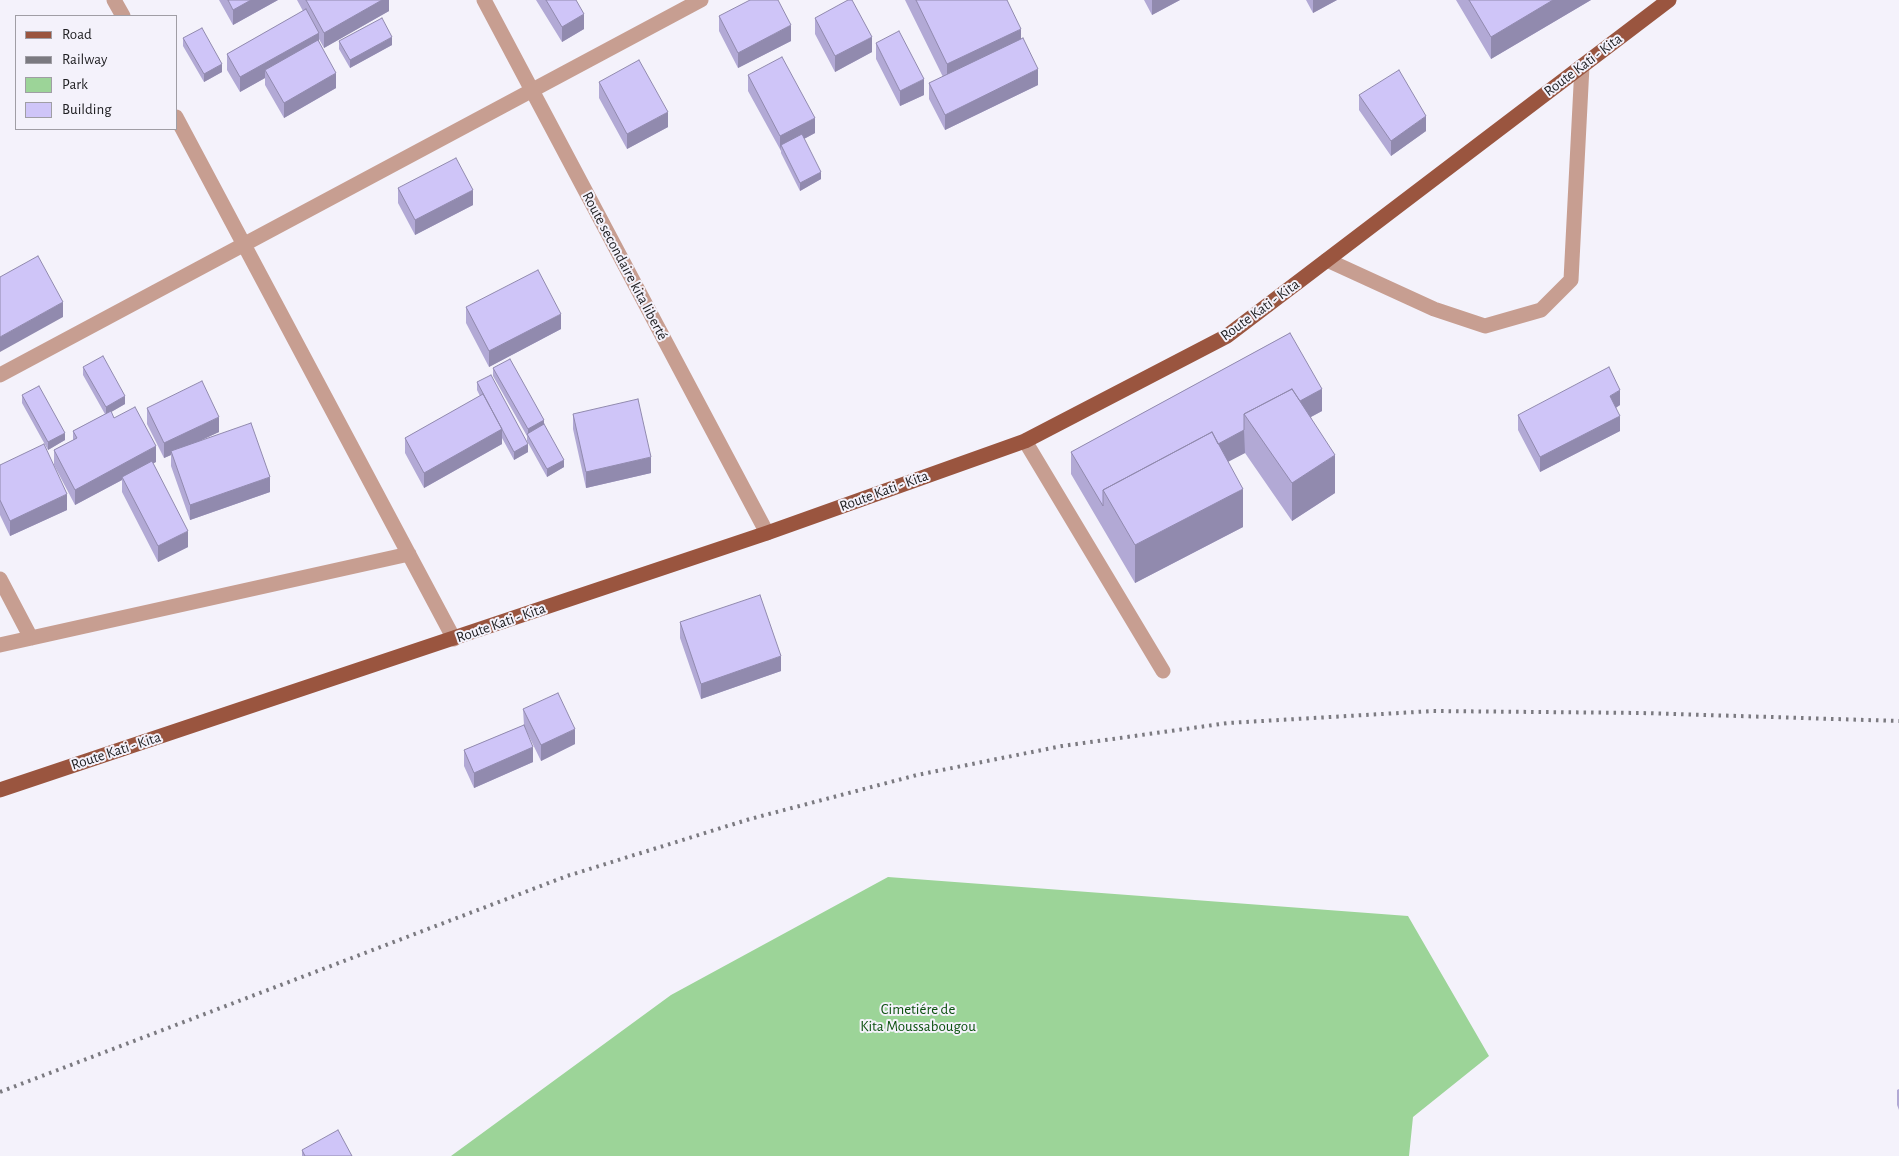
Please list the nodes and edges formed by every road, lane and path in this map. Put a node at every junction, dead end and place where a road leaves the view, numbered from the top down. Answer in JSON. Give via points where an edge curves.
{"nodes":[{"id":1,"x":114,"y":0,"type":"edge"},
{"id":2,"x":484,"y":0,"type":"edge"},
{"id":3,"x":701,"y":0,"type":"edge"},
{"id":4,"x":1669,"y":0,"type":"edge"},
{"id":5,"x":122,"y":15,"type":"edge"},
{"id":6,"x":1582,"y":66,"type":"junction"},
{"id":7,"x":532,"y":90,"type":"junction"},
{"id":8,"x":178,"y":121,"type":"edge"},
{"id":9,"x":244,"y":244,"type":"junction"},
{"id":10,"x":1327,"y":260,"type":"junction"},
{"id":11,"x":0,"y":375,"type":"edge"},
{"id":12,"x":1025,"y":441,"type":"junction"},
{"id":13,"x":767,"y":533,"type":"junction"},
{"id":14,"x":409,"y":554,"type":"junction"},
{"id":15,"x":0,"y":579,"type":"edge"},
{"id":16,"x":31,"y":638,"type":"junction"},
{"id":17,"x":454,"y":639,"type":"junction"},
{"id":18,"x":0,"y":645,"type":"edge"},
{"id":19,"x":1163,"y":671,"type":"dead end"},
{"id":20,"x":0,"y":790,"type":"edge"}],
"edges":[{"from":1,"to":5,"type":"street"},
{"from":2,"to":7,"type":"street","name":"Route secondaire kita liberté"},
{"from":3,"to":7,"type":"street"},
{"from":4,"to":6,"type":"main road","name":"Route Kati - Kita"},
{"from":6,"to":10,"type":"main road","name":"Route Kati - Kita"},
{"from":6,"to":10,"type":"street","via":[[1572,280],[1541,310],[1485,326],[1434,309]]},
{"from":7,"to":9,"type":"street"},
{"from":7,"to":13,"type":"street","name":"Route secondaire kita liberté"},
{"from":8,"to":9,"type":"street"},
{"from":9,"to":11,"type":"street"},
{"from":9,"to":14,"type":"street"},
{"from":10,"to":12,"type":"main road","name":"Route Kati - Kita","via":[[1227,336]]},
{"from":12,"to":13,"type":"main road","name":"Route Kati - Kita"},
{"from":12,"to":19,"type":"street"},
{"from":13,"to":17,"type":"main road","name":"Route Kati - Kita"},
{"from":14,"to":16,"type":"street"},
{"from":14,"to":17,"type":"street"},
{"from":15,"to":16,"type":"street"},
{"from":16,"to":18,"type":"street"},
{"from":17,"to":20,"type":"main road","name":"Route Kati - Kita"}]}
